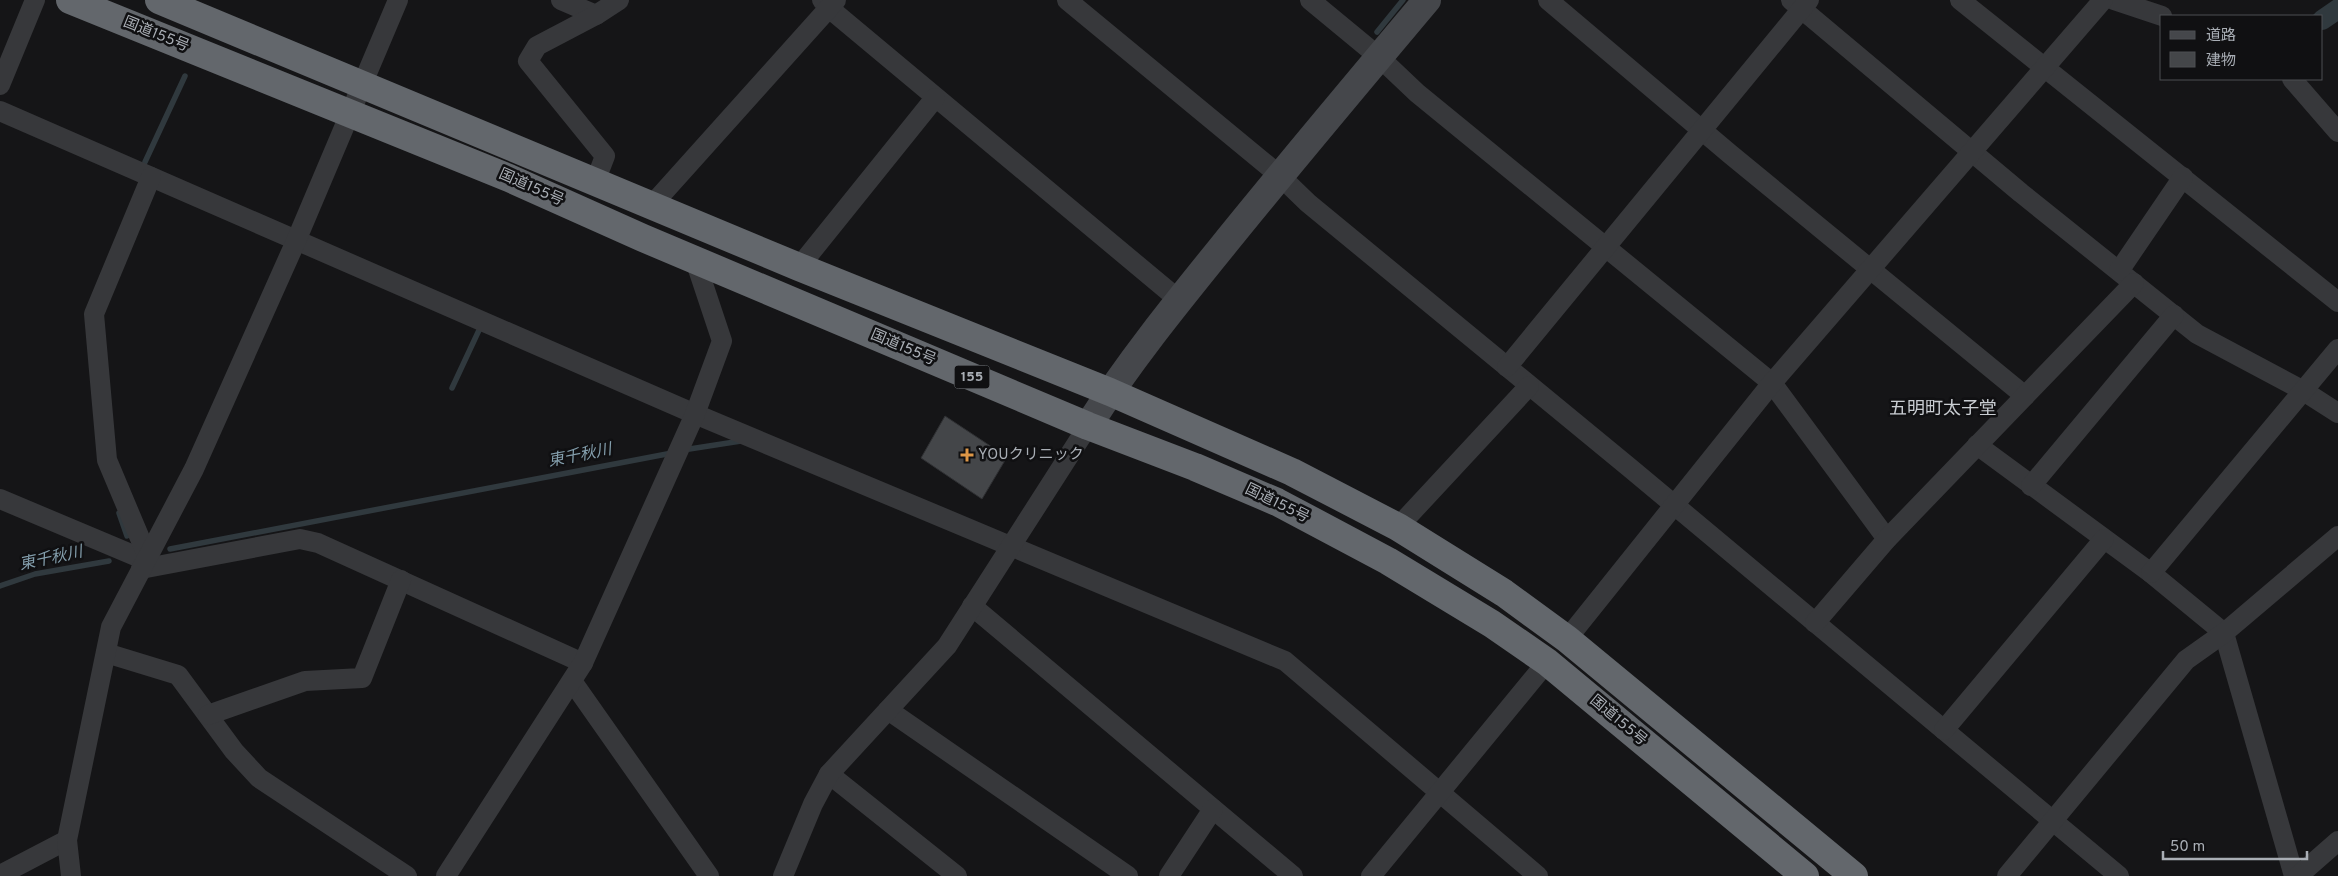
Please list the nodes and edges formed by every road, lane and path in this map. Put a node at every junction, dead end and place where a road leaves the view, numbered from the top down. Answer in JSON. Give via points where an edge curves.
{"nodes":[{"id":1,"x":35,"y":0,"type":"edge"},
{"id":2,"x":70,"y":0,"type":"edge"},
{"id":3,"x":159,"y":0,"type":"edge"},
{"id":4,"x":398,"y":0,"type":"edge"},
{"id":5,"x":561,"y":0,"type":"edge"},
{"id":6,"x":619,"y":0,"type":"edge"},
{"id":7,"x":1067,"y":0,"type":"edge"},
{"id":8,"x":1310,"y":0,"type":"edge"},
{"id":9,"x":1427,"y":0,"type":"edge"},
{"id":10,"x":1548,"y":0,"type":"edge"},
{"id":11,"x":1960,"y":0,"type":"edge"},
{"id":12,"x":2103,"y":0,"type":"edge"},
{"id":13,"x":2114,"y":0,"type":"edge"},
{"id":14,"x":829,"y":3,"type":"edge"},
{"id":15,"x":1801,"y":3,"type":"edge"},
{"id":16,"x":2160,"y":15,"type":"edge"},
{"id":17,"x":596,"y":16,"type":"junction"},
{"id":18,"x":1379,"y":57,"type":"junction"},
{"id":19,"x":2043,"y":67,"type":"junction"},
{"id":20,"x":2293,"y":80,"type":"edge"},
{"id":21,"x":0,"y":85,"type":"edge"},
{"id":22,"x":363,"y":86,"type":"junction"},
{"id":23,"x":936,"y":98,"type":"junction"},
{"id":24,"x":0,"y":111,"type":"edge"},
{"id":25,"x":350,"y":115,"type":"junction"},
{"id":26,"x":1703,"y":132,"type":"junction"},
{"id":27,"x":2338,"y":132,"type":"edge"},
{"id":28,"x":1972,"y":152,"type":"junction"},
{"id":29,"x":1279,"y":175,"type":"junction"},
{"id":30,"x":151,"y":177,"type":"junction"},
{"id":31,"x":2183,"y":177,"type":"junction"},
{"id":32,"x":595,"y":182,"type":"junction"},
{"id":33,"x":652,"y":205,"type":"junction"},
{"id":34,"x":296,"y":241,"type":"junction"},
{"id":35,"x":1606,"y":248,"type":"junction"},
{"id":36,"x":695,"y":260,"type":"junction"},
{"id":37,"x":799,"y":267,"type":"junction"},
{"id":38,"x":1872,"y":269,"type":"junction"},
{"id":39,"x":2126,"y":277,"type":"junction"},
{"id":40,"x":1179,"y":300,"type":"junction"},
{"id":41,"x":2338,"y":302,"type":"edge"},
{"id":42,"x":2174,"y":315,"type":"junction"},
{"id":43,"x":2338,"y":349,"type":"edge"},
{"id":44,"x":1507,"y":367,"type":"junction"},
{"id":45,"x":1772,"y":382,"type":"junction"},
{"id":46,"x":1529,"y":386,"type":"junction"},
{"id":47,"x":2302,"y":390,"type":"junction"},
{"id":48,"x":1110,"y":392,"type":"junction"},
{"id":49,"x":2024,"y":396,"type":"junction"},
{"id":50,"x":695,"y":414,"type":"junction"},
{"id":51,"x":2338,"y":414,"type":"edge"},
{"id":52,"x":1088,"y":426,"type":"junction"},
{"id":53,"x":1977,"y":446,"type":"junction"},
{"id":54,"x":2030,"y":486,"type":"junction"},
{"id":55,"x":0,"y":499,"type":"edge"},
{"id":56,"x":1673,"y":505,"type":"junction"},
{"id":57,"x":1398,"y":527,"type":"junction"},
{"id":58,"x":2338,"y":536,"type":"edge"},
{"id":59,"x":1887,"y":539,"type":"junction"},
{"id":60,"x":2104,"y":539,"type":"junction"},
{"id":61,"x":1010,"y":546,"type":"junction"},
{"id":62,"x":144,"y":561,"type":"junction"},
{"id":63,"x":2151,"y":573,"type":"junction"},
{"id":64,"x":401,"y":580,"type":"junction"},
{"id":65,"x":972,"y":606,"type":"junction"},
{"id":66,"x":1815,"y":623,"type":"junction"},
{"id":67,"x":2224,"y":633,"type":"junction"},
{"id":68,"x":1567,"y":639,"type":"junction"},
{"id":69,"x":106,"y":653,"type":"junction"},
{"id":70,"x":1547,"y":662,"type":"junction"},
{"id":71,"x":583,"y":663,"type":"junction"},
{"id":72,"x":572,"y":681,"type":"junction"},
{"id":73,"x":888,"y":710,"type":"junction"},
{"id":74,"x":208,"y":715,"type":"junction"},
{"id":75,"x":1944,"y":730,"type":"junction"},
{"id":76,"x":829,"y":774,"type":"junction"},
{"id":77,"x":1440,"y":793,"type":"junction"},
{"id":78,"x":1213,"y":809,"type":"junction"},
{"id":79,"x":2053,"y":821,"type":"junction"},
{"id":80,"x":67,"y":840,"type":"junction"},
{"id":81,"x":2338,"y":841,"type":"edge"},
{"id":82,"x":0,"y":875,"type":"edge"},
{"id":83,"x":71,"y":876,"type":"edge"},
{"id":84,"x":407,"y":876,"type":"edge"},
{"id":85,"x":446,"y":876,"type":"edge"},
{"id":86,"x":709,"y":876,"type":"edge"},
{"id":87,"x":783,"y":876,"type":"edge"},
{"id":88,"x":957,"y":876,"type":"edge"},
{"id":89,"x":1128,"y":876,"type":"edge"},
{"id":90,"x":1169,"y":876,"type":"edge"},
{"id":91,"x":1293,"y":876,"type":"edge"},
{"id":92,"x":1371,"y":876,"type":"edge"},
{"id":93,"x":1538,"y":876,"type":"edge"},
{"id":94,"x":1805,"y":876,"type":"edge"},
{"id":95,"x":1854,"y":876,"type":"edge"},
{"id":96,"x":2007,"y":876,"type":"edge"},
{"id":97,"x":2120,"y":876,"type":"edge"},
{"id":98,"x":2294,"y":876,"type":"edge"},
{"id":99,"x":2298,"y":876,"type":"edge"}],
"edges":[{"from":1,"to":21,"type":"street"},
{"from":2,"to":25,"type":"highway","name":"国道155号","number":"155"},
{"from":3,"to":22,"type":"highway","name":"国道155号","number":"155"},
{"from":4,"to":22,"type":"street"},
{"from":5,"to":17,"type":"street"},
{"from":6,"to":17,"type":"street"},
{"from":7,"to":29,"type":"street"},
{"from":8,"to":18,"type":"street"},
{"from":9,"to":18,"type":"street"},
{"from":10,"to":26,"type":"street"},
{"from":11,"to":19,"type":"street"},
{"from":12,"to":19,"type":"street"},
{"from":13,"to":16,"type":"street"},
{"from":14,"to":23,"type":"street"},
{"from":14,"to":33,"type":"street"},
{"from":15,"to":26,"type":"street"},
{"from":15,"to":28,"type":"street"},
{"from":17,"to":32,"type":"street","via":[[537,46],[528,61],[605,156]]},
{"from":18,"to":29,"type":"street"},
{"from":18,"to":35,"type":"street","via":[[1417,94]]},
{"from":19,"to":28,"type":"street"},
{"from":19,"to":31,"type":"street"},
{"from":20,"to":27,"type":"street"},
{"from":22,"to":25,"type":"street"},
{"from":22,"to":32,"type":"highway","name":"国道155号","number":"155"},
{"from":23,"to":37,"type":"street"},
{"from":23,"to":40,"type":"street"},
{"from":24,"to":30,"type":"street"},
{"from":25,"to":34,"type":"street"},
{"from":25,"to":36,"type":"highway","name":"国道155号","number":"155","via":[[509,178]]},
{"from":26,"to":35,"type":"street"},
{"from":26,"to":38,"type":"street"},
{"from":28,"to":38,"type":"street"},
{"from":28,"to":39,"type":"street"},
{"from":29,"to":40,"type":"street"},
{"from":29,"to":44,"type":"street","via":[[1308,204]]},
{"from":30,"to":34,"type":"street"},
{"from":30,"to":62,"type":"street","via":[[94,314],[107,460]]},
{"from":31,"to":39,"type":"street"},
{"from":31,"to":41,"type":"street"},
{"from":32,"to":33,"type":"highway","name":"国道155号","number":"155"},
{"from":33,"to":37,"type":"highway","name":"国道155号","number":"155"},
{"from":34,"to":50,"type":"street"},
{"from":34,"to":62,"type":"street","via":[[194,469]]},
{"from":35,"to":44,"type":"street"},
{"from":35,"to":45,"type":"street"},
{"from":36,"to":50,"type":"street","via":[[722,341]]},
{"from":36,"to":52,"type":"highway","name":"国道155号","number":"155"},
{"from":37,"to":48,"type":"highway","name":"国道155号","number":"155"},
{"from":38,"to":45,"type":"street"},
{"from":38,"to":49,"type":"street"},
{"from":39,"to":42,"type":"street"},
{"from":39,"to":49,"type":"street"},
{"from":40,"to":48,"type":"street"},
{"from":42,"to":47,"type":"street","via":[[2197,334]]},
{"from":42,"to":54,"type":"street"},
{"from":43,"to":47,"type":"street"},
{"from":44,"to":46,"type":"street"},
{"from":45,"to":56,"type":"street"},
{"from":45,"to":59,"type":"street"},
{"from":46,"to":56,"type":"street"},
{"from":46,"to":57,"type":"street"},
{"from":47,"to":51,"type":"street"},
{"from":47,"to":63,"type":"street"},
{"from":48,"to":52,"type":"street"},
{"from":48,"to":57,"type":"highway","name":"国道155号","number":"155","via":[[1292,472]]},
{"from":49,"to":53,"type":"street"},
{"from":50,"to":61,"type":"street"},
{"from":50,"to":71,"type":"street"},
{"from":52,"to":61,"type":"street"},
{"from":52,"to":70,"type":"highway","name":"国道155号","number":"155","via":[[1277,502],[1388,561],[1492,624]]},
{"from":53,"to":54,"type":"street"},
{"from":53,"to":59,"type":"street"},
{"from":54,"to":60,"type":"street"},
{"from":55,"to":62,"type":"street"},
{"from":56,"to":66,"type":"street"},
{"from":56,"to":68,"type":"street"},
{"from":57,"to":68,"type":"highway","name":"国道155号","number":"155","via":[[1504,593]]},
{"from":58,"to":67,"type":"street"},
{"from":59,"to":66,"type":"street"},
{"from":60,"to":63,"type":"street"},
{"from":60,"to":75,"type":"street"},
{"from":61,"to":65,"type":"street"},
{"from":61,"to":77,"type":"street","via":[[1285,661]]},
{"from":62,"to":64,"type":"street","via":[[300,539],[318,543]]},
{"from":62,"to":69,"type":"street","via":[[112,627]]},
{"from":63,"to":67,"type":"street"},
{"from":64,"to":71,"type":"street"},
{"from":64,"to":74,"type":"street","via":[[362,678],[305,681]]},
{"from":65,"to":73,"type":"street","via":[[947,646]]},
{"from":65,"to":78,"type":"street"},
{"from":66,"to":75,"type":"street"},
{"from":67,"to":79,"type":"street","via":[[2186,660]]},
{"from":67,"to":98,"type":"street"},
{"from":68,"to":95,"type":"highway","name":"国道155号","number":"155"},
{"from":69,"to":74,"type":"street","via":[[178,675]]},
{"from":69,"to":80,"type":"street"},
{"from":70,"to":77,"type":"street"},
{"from":70,"to":94,"type":"highway","name":"国道155号","number":"155"},
{"from":71,"to":72,"type":"street"},
{"from":72,"to":85,"type":"street"},
{"from":72,"to":86,"type":"street"},
{"from":73,"to":76,"type":"street"},
{"from":73,"to":89,"type":"street"},
{"from":74,"to":84,"type":"street","via":[[258,778]]},
{"from":75,"to":79,"type":"street"},
{"from":76,"to":87,"type":"street"},
{"from":76,"to":88,"type":"street"},
{"from":77,"to":92,"type":"street"},
{"from":77,"to":93,"type":"street"},
{"from":78,"to":90,"type":"street"},
{"from":78,"to":91,"type":"street"},
{"from":79,"to":96,"type":"street"},
{"from":79,"to":97,"type":"street"},
{"from":80,"to":82,"type":"street"},
{"from":80,"to":83,"type":"street"},
{"from":81,"to":99,"type":"street"}]}
